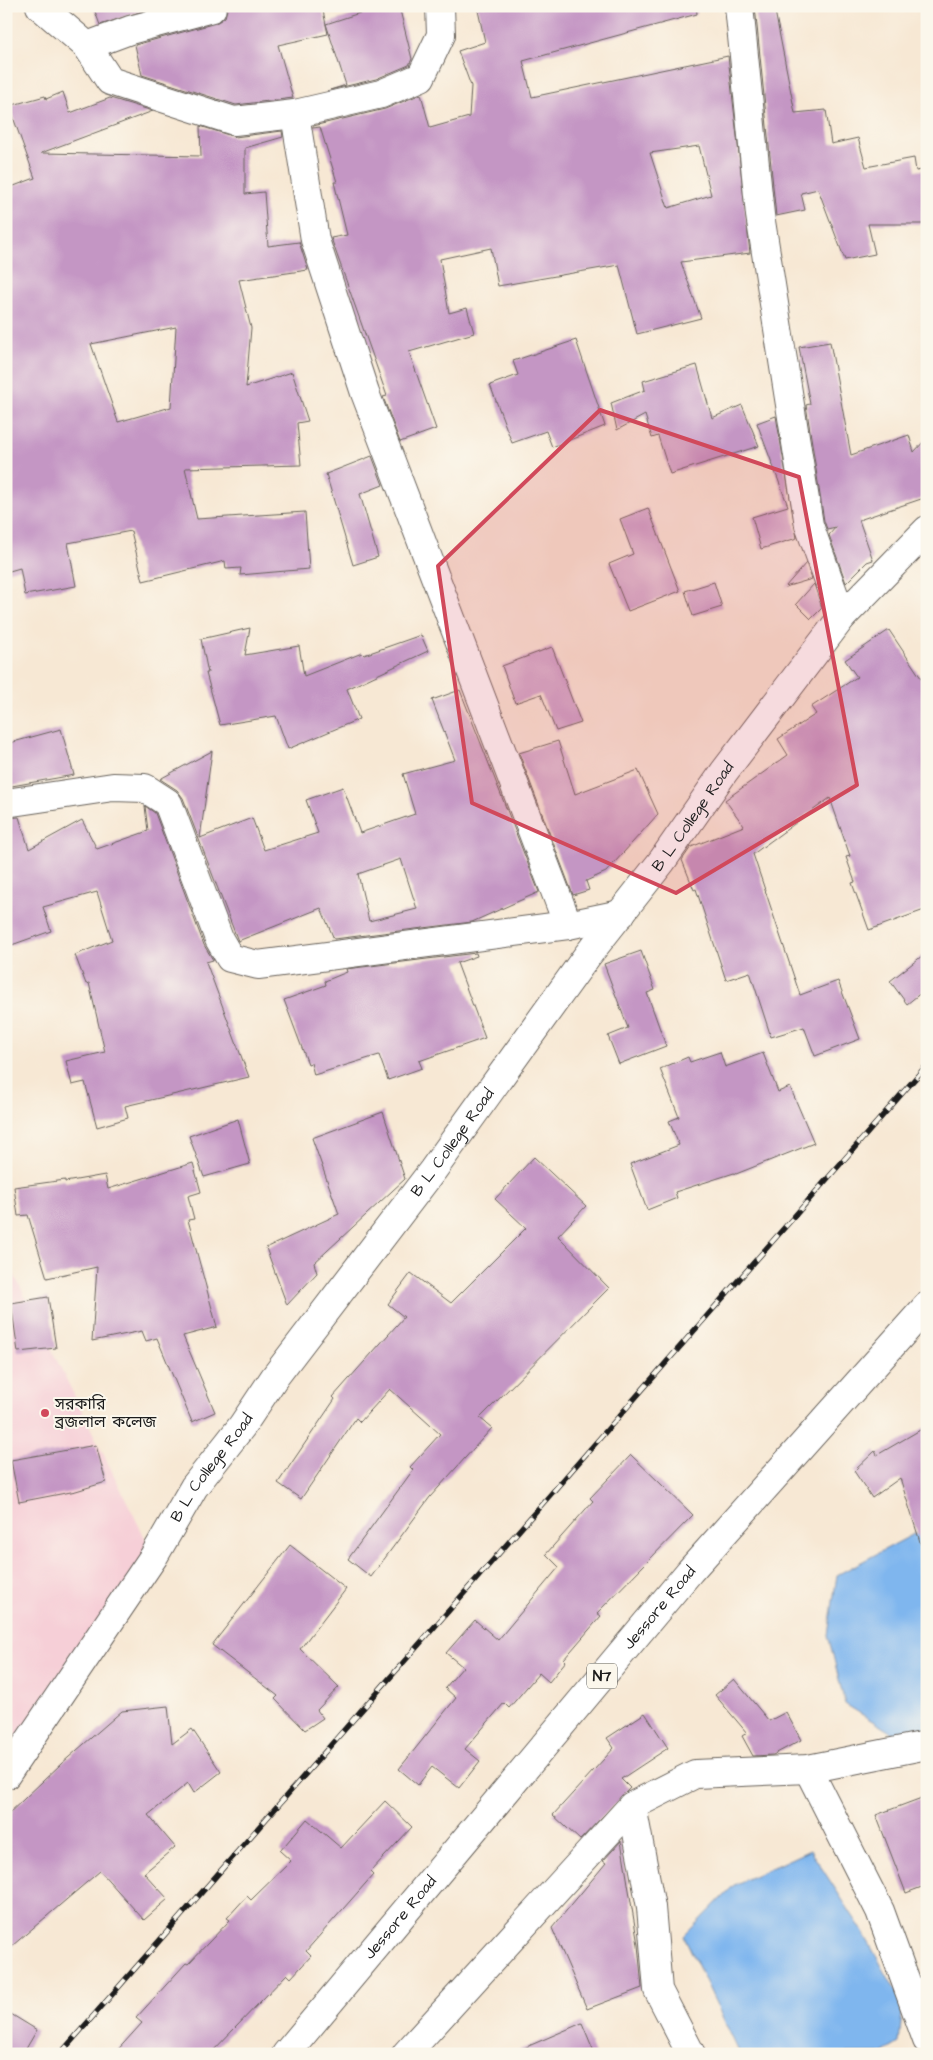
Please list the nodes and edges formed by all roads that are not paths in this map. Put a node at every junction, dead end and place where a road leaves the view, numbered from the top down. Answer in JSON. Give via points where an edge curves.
{"nodes":[{"id":1,"x":40,"y":6,"type":"edge"},
{"id":2,"x":212,"y":6,"type":"edge"},
{"id":3,"x":440,"y":6,"type":"edge"},
{"id":4,"x":739,"y":6,"type":"edge"},
{"id":5,"x":87,"y":46,"type":"junction"},
{"id":6,"x":295,"y":114,"type":"junction"},
{"id":7,"x":927,"y":530,"type":"edge"},
{"id":8,"x":842,"y":617,"type":"junction"},
{"id":9,"x":6,"y":803,"type":"edge"},
{"id":10,"x":621,"y":914,"type":"junction"},
{"id":11,"x":568,"y":925,"type":"junction"},
{"id":12,"x":927,"y":1306,"type":"edge"},
{"id":13,"x":927,"y":1745,"type":"edge"},
{"id":14,"x":808,"y":1769,"type":"junction"},
{"id":15,"x":6,"y":1775,"type":"edge"},
{"id":16,"x":632,"y":1806,"type":"junction"},
{"id":17,"x":927,"y":2040,"type":"edge"},
{"id":18,"x":286,"y":2054,"type":"edge"},
{"id":19,"x":406,"y":2054,"type":"edge"},
{"id":20,"x":691,"y":2054,"type":"edge"}],
"edges":[{"from":1,"to":5,"type":"main road"},
{"from":2,"to":5,"type":"main road"},
{"from":3,"to":6,"type":"main road","via":[[441,35],[421,77],[381,94]]},
{"from":4,"to":8,"type":"main road","via":[[760,215],[809,525]]},
{"from":5,"to":6,"type":"main road","via":[[110,81],[234,121]]},
{"from":6,"to":11,"type":"main road","via":[[315,240],[365,393]]},
{"from":7,"to":8,"type":"main road","name":"B L College Road"},
{"from":8,"to":10,"type":"main road","name":"B L College Road"},
{"from":9,"to":11,"type":"main road","via":[[113,787],[145,788],[168,803],[219,939],[230,958],[258,965]]},
{"from":10,"to":11,"type":"main road"},
{"from":10,"to":15,"type":"main road","name":"B L College Road","via":[[194,1487],[154,1556]]},
{"from":12,"to":18,"type":"main road","name":"Jessore Road","number":"N7","via":[[690,1571]]},
{"from":13,"to":14,"type":"main road"},
{"from":14,"to":16,"type":"main road","via":[[695,1774]]},
{"from":14,"to":17,"type":"main road","via":[[880,1911]]},
{"from":16,"to":19,"type":"main road"},
{"from":16,"to":20,"type":"main road","via":[[652,1907],[658,1990]]}]}
